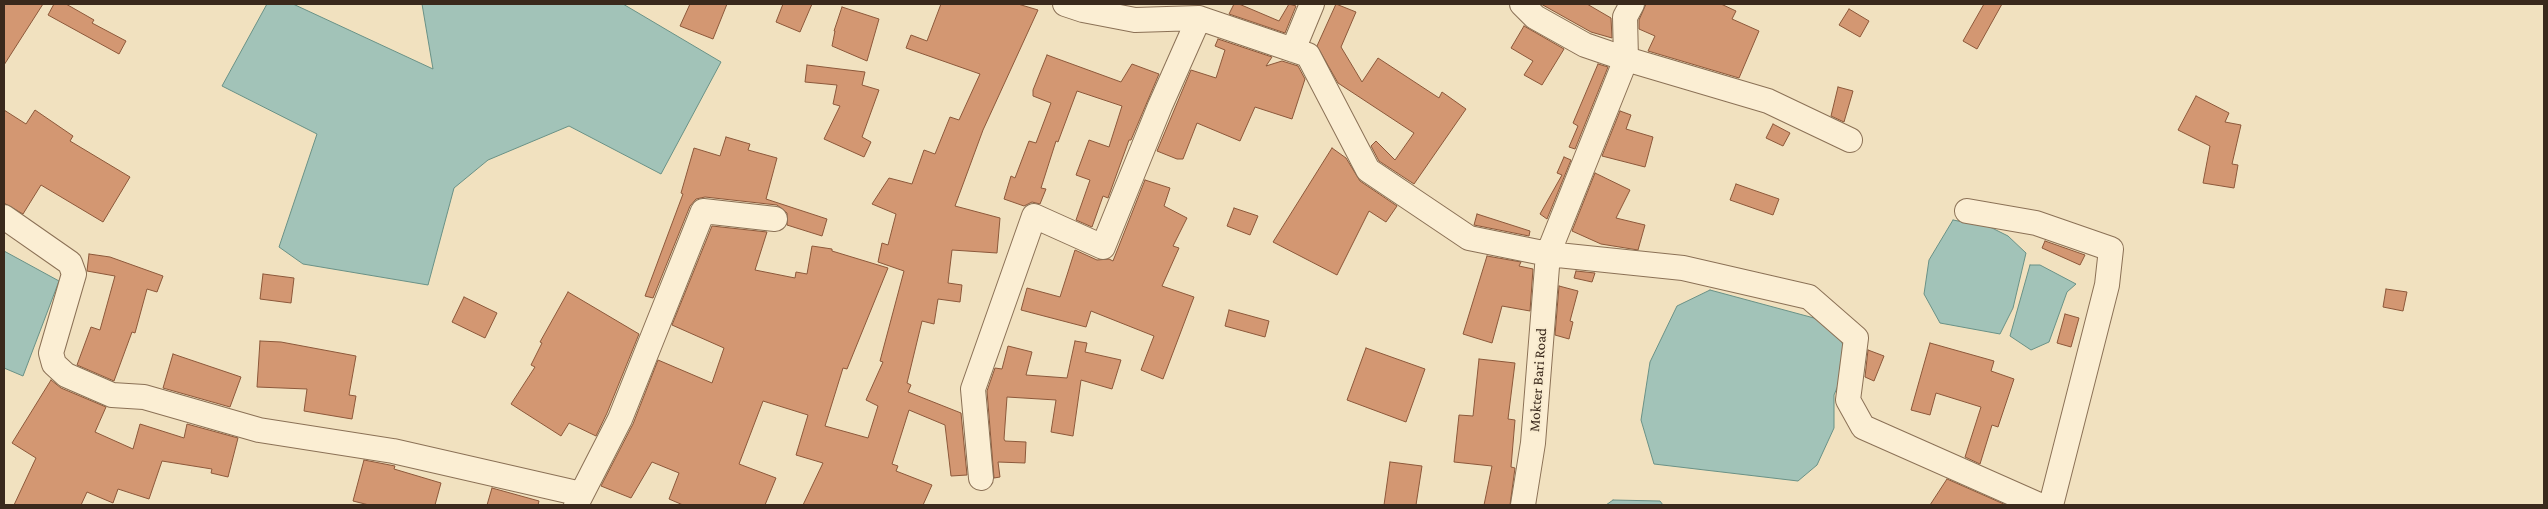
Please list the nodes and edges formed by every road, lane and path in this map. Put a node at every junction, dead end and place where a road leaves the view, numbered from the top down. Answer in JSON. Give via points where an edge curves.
{"nodes":[{"id":1,"x":1065,"y":4,"type":"edge"},
{"id":2,"x":1312,"y":4,"type":"edge"},
{"id":3,"x":1522,"y":4,"type":"edge"},
{"id":4,"x":1632,"y":4,"type":"edge"},
{"id":5,"x":1208,"y":15,"type":"edge"},
{"id":6,"x":1293,"y":50,"type":"junction"},
{"id":7,"x":1626,"y":59,"type":"junction"},
{"id":8,"x":1850,"y":140,"type":"dead end"},
{"id":9,"x":1967,"y":211,"type":"dead end"},
{"id":10,"x":4,"y":217,"type":"edge"},
{"id":11,"x":775,"y":219,"type":"dead end"},
{"id":12,"x":1548,"y":254,"type":"junction"},
{"id":13,"x":981,"y":478,"type":"dead end"},
{"id":14,"x":578,"y":500,"type":"edge"},
{"id":15,"x":1523,"y":505,"type":"edge"},
{"id":16,"x":2039,"y":505,"type":"edge"},
{"id":17,"x":2051,"y":505,"type":"edge"}],
"edges":[{"from":1,"to":5,"type":"street","via":[[1135,20]]},
{"from":2,"to":6,"type":"street"},
{"from":3,"to":7,"type":"street","via":[[1535,17],[1585,45]]},
{"from":4,"to":7,"type":"street","via":[[1625,17]]},
{"from":5,"to":6,"type":"street"},
{"from":5,"to":13,"type":"street","via":[[1160,106],[1104,247],[1034,216],[973,389]]},
{"from":6,"to":12,"type":"street","via":[[1308,55],[1368,170],[1469,238]]},
{"from":7,"to":8,"type":"street","via":[[1768,101]]},
{"from":7,"to":12,"type":"street","name":"Mokter Bari Road"},
{"from":9,"to":17,"type":"street","via":[[2036,224],[2111,249],[2107,285]]},
{"from":10,"to":14,"type":"street","via":[[70,264],[74,274],[51,353],[54,364],[66,375],[112,395],[144,397],[259,430],[393,452]]},
{"from":11,"to":14,"type":"street","via":[[703,211],[620,419]]},
{"from":12,"to":15,"type":"street","name":"Mokter Bari Road","via":[[1533,443]]},
{"from":12,"to":16,"type":"street","via":[[1684,268],[1809,297],[1856,338],[1848,400],[1863,427]]}]}
